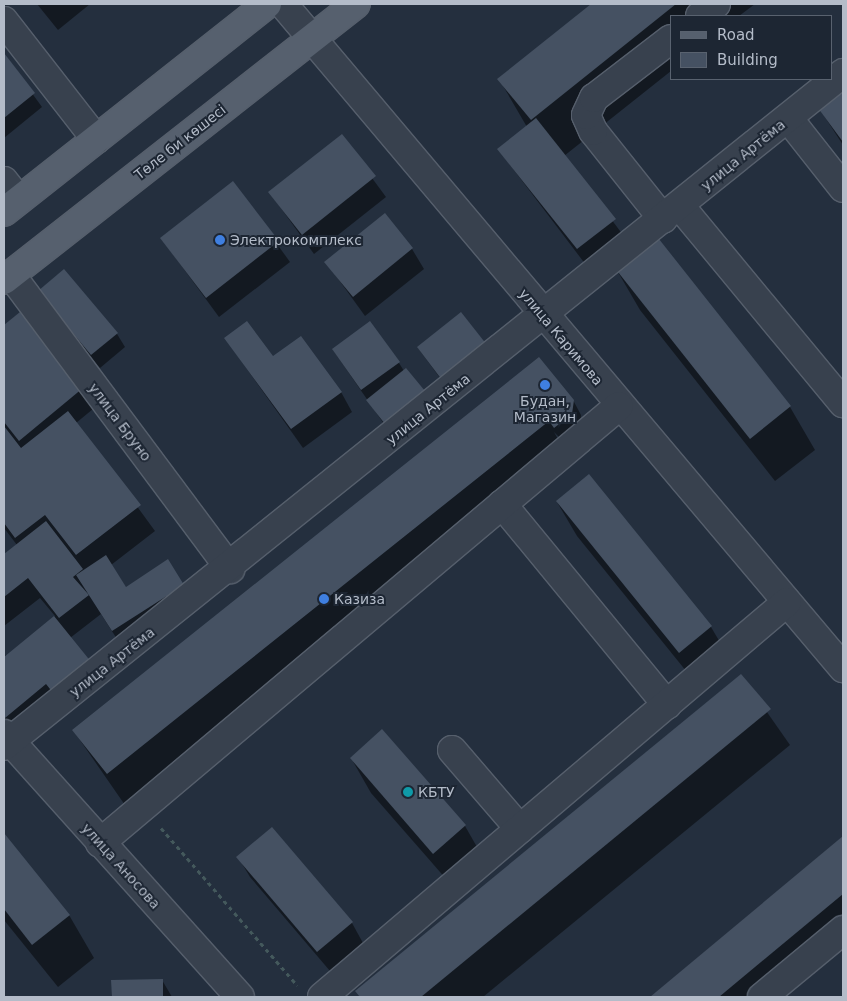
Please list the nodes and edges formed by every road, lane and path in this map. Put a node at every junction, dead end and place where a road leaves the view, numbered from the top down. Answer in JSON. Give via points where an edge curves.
{"nodes":[{"id":1,"x":267,"y":4,"type":"edge"},
{"id":2,"x":283,"y":4,"type":"edge"},
{"id":3,"x":356,"y":4,"type":"edge"},
{"id":4,"x":716,"y":4,"type":"edge"},
{"id":5,"x":701,"y":15,"type":"edge"},
{"id":6,"x":4,"y":21,"type":"edge"},
{"id":7,"x":313,"y":38,"type":"junction"},
{"id":8,"x":670,"y":40,"type":"edge"},
{"id":9,"x":843,"y":74,"type":"edge"},
{"id":10,"x":788,"y":118,"type":"junction"},
{"id":11,"x":96,"y":139,"type":"junction"},
{"id":12,"x":843,"y":188,"type":"edge"},
{"id":13,"x":9,"y":198,"type":"edge"},
{"id":14,"x":671,"y":213,"type":"junction"},
{"id":15,"x":7,"y":277,"type":"edge"},
{"id":16,"x":543,"y":316,"type":"junction"},
{"id":17,"x":843,"y":403,"type":"edge"},
{"id":18,"x":619,"y":406,"type":"junction"},
{"id":19,"x":502,"y":504,"type":"junction"},
{"id":20,"x":230,"y":569,"type":"junction"},
{"id":21,"x":787,"y":602,"type":"junction"},
{"id":22,"x":843,"y":668,"type":"edge"},
{"id":23,"x":667,"y":705,"type":"junction"},
{"id":24,"x":6,"y":740,"type":"edge"},
{"id":25,"x":452,"y":750,"type":"dead end"},
{"id":26,"x":143,"y":807,"type":"junction"},
{"id":27,"x":520,"y":829,"type":"junction"},
{"id":28,"x":100,"y":843,"type":"junction"},
{"id":29,"x":843,"y":930,"type":"edge"},
{"id":30,"x":311,"y":994,"type":"edge"},
{"id":31,"x":240,"y":997,"type":"edge"},
{"id":32,"x":762,"y":997,"type":"edge"}],
"edges":[{"from":1,"to":11,"type":"main road"},
{"from":2,"to":7,"type":"street","name":"улица Каримова"},
{"from":3,"to":7,"type":"main road","name":"Төле би көшесі"},
{"from":4,"to":5,"type":"street"},
{"from":6,"to":11,"type":"street"},
{"from":7,"to":15,"type":"main road","name":"Төле би көшесі"},
{"from":7,"to":16,"type":"street","name":"улица Каримова"},
{"from":8,"to":14,"type":"street","via":[[594,98],[586,115],[593,131]]},
{"from":9,"to":10,"type":"street","name":"улица Артёма"},
{"from":10,"to":12,"type":"street"},
{"from":10,"to":14,"type":"street","name":"улица Артёма"},
{"from":11,"to":13,"type":"main road"},
{"from":14,"to":16,"type":"street","name":"улица Артёма"},
{"from":14,"to":17,"type":"street"},
{"from":15,"to":20,"type":"street","name":"улица Бруно"},
{"from":16,"to":18,"type":"street","name":"улица Каримова"},
{"from":16,"to":20,"type":"street","name":"улица Артёма"},
{"from":18,"to":19,"type":"street"},
{"from":18,"to":21,"type":"street","name":"улица Каримова"},
{"from":19,"to":23,"type":"street"},
{"from":19,"to":26,"type":"street"},
{"from":20,"to":24,"type":"street","name":"улица Артёма"},
{"from":21,"to":22,"type":"street","name":"улица Каримова"},
{"from":21,"to":23,"type":"street"},
{"from":23,"to":27,"type":"street"},
{"from":24,"to":28,"type":"street","name":"улица Аносова"},
{"from":25,"to":27,"type":"street"},
{"from":26,"to":28,"type":"street"},
{"from":26,"to":30,"type":"path"},
{"from":27,"to":30,"type":"street"},
{"from":28,"to":31,"type":"street","name":"улица Аносова"},
{"from":29,"to":32,"type":"street"}]}
